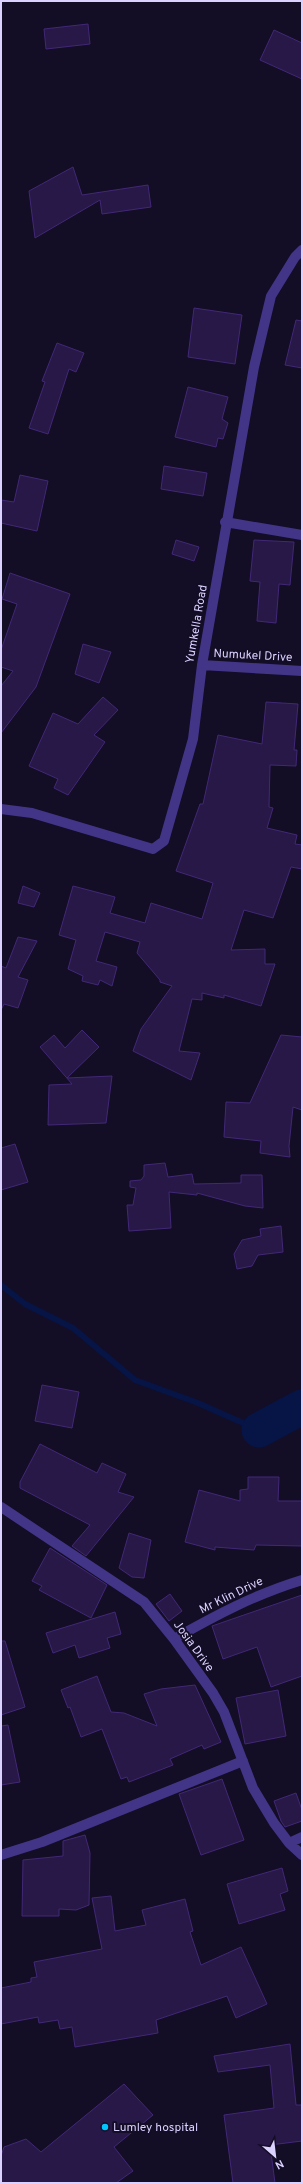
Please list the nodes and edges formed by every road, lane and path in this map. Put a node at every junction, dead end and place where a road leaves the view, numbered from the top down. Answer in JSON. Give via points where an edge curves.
{"nodes":[{"id":1,"x":302,"y":250,"type":"edge"},
{"id":2,"x":226,"y":522,"type":"junction"},
{"id":3,"x":302,"y":536,"type":"edge"},
{"id":4,"x":202,"y":665,"type":"junction"},
{"id":5,"x":302,"y":671,"type":"edge"},
{"id":6,"x":1,"y":808,"type":"edge"},
{"id":7,"x":1,"y":1507,"type":"edge"},
{"id":8,"x":302,"y":1580,"type":"edge"},
{"id":9,"x":174,"y":1639,"type":"junction"},
{"id":10,"x":243,"y":1761,"type":"junction"},
{"id":11,"x":302,"y":1837,"type":"edge"},
{"id":12,"x":288,"y":1842,"type":"junction"},
{"id":13,"x":1,"y":1855,"type":"edge"},
{"id":14,"x":302,"y":1855,"type":"edge"}],
"edges":[{"from":1,"to":2,"type":"street","name":"Yumkella Road","via":[[271,296],[254,367]]},
{"from":2,"to":3,"type":"street"},
{"from":2,"to":4,"type":"street","name":"Yumkella Road"},
{"from":4,"to":5,"type":"street","name":"Numukel Drive"},
{"from":4,"to":6,"type":"street","name":"Yumkella Road","via":[[193,739],[164,841],[153,849],[32,813]]},
{"from":7,"to":9,"type":"street","name":"Josia Drive","via":[[144,1602]]},
{"from":8,"to":9,"type":"street","name":"Mr Klin Drive","via":[[269,1590]]},
{"from":9,"to":10,"type":"street","name":"Josia Drive","via":[[224,1712]]},
{"from":10,"to":12,"type":"street","name":"Josia Drive","via":[[253,1788]]},
{"from":10,"to":13,"type":"street","via":[[42,1842]]},
{"from":11,"to":12,"type":"street"},
{"from":12,"to":14,"type":"street","name":"Josia Drive"}]}
